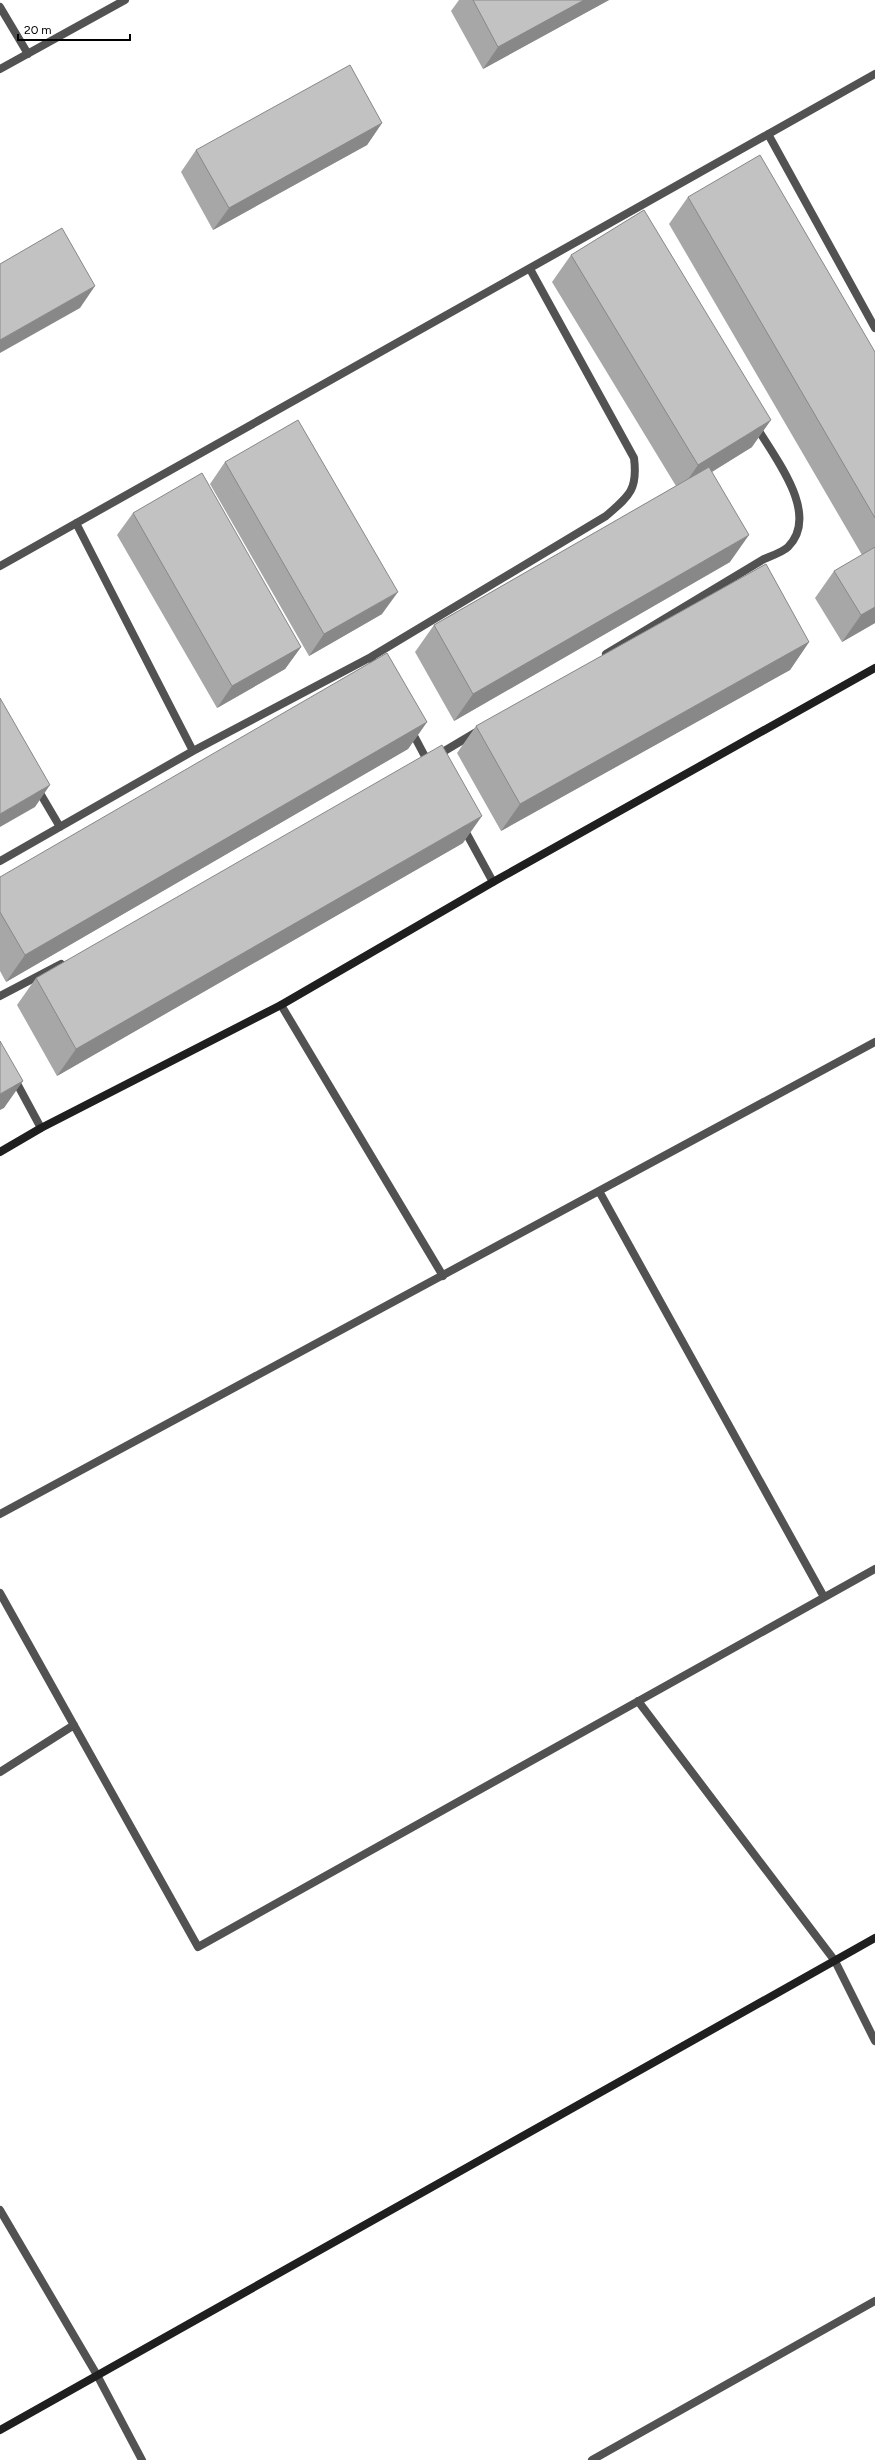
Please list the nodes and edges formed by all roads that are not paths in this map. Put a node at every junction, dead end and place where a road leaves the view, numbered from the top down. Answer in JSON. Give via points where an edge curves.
{"nodes":[{"id":1,"x":125,"y":0,"type":"edge"},
{"id":2,"x":0,"y":7,"type":"edge"},
{"id":3,"x":28,"y":54,"type":"junction"},
{"id":4,"x":0,"y":69,"type":"edge"},
{"id":5,"x":875,"y":74,"type":"edge"},
{"id":6,"x":768,"y":134,"type":"junction"},
{"id":7,"x":530,"y":269,"type":"junction"},
{"id":8,"x":875,"y":328,"type":"edge"},
{"id":9,"x":750,"y":415,"type":"edge"},
{"id":10,"x":76,"y":523,"type":"junction"},
{"id":11,"x":0,"y":566,"type":"edge"},
{"id":12,"x":371,"y":657,"type":"junction"},
{"id":13,"x":596,"y":660,"type":"edge"},
{"id":14,"x":875,"y":668,"type":"edge"},
{"id":15,"x":382,"y":678,"type":"edge"},
{"id":16,"x":405,"y":719,"type":"edge"},
{"id":17,"x":488,"y":725,"type":"edge"},
{"id":18,"x":193,"y":751,"type":"junction"},
{"id":19,"x":424,"y":763,"type":"junction"},
{"id":20,"x":435,"y":774,"type":"edge"},
{"id":21,"x":32,"y":779,"type":"edge"},
{"id":22,"x":460,"y":822,"type":"edge"},
{"id":23,"x":60,"y":827,"type":"junction"},
{"id":24,"x":0,"y":861,"type":"edge"},
{"id":25,"x":493,"y":882,"type":"junction"},
{"id":26,"x":68,"y":960,"type":"edge"},
{"id":27,"x":0,"y":996,"type":"edge"},
{"id":28,"x":281,"y":1005,"type":"junction"},
{"id":29,"x":875,"y":1042,"type":"edge"},
{"id":30,"x":11,"y":1073,"type":"edge"},
{"id":31,"x":41,"y":1128,"type":"junction"},
{"id":32,"x":0,"y":1152,"type":"edge"},
{"id":33,"x":599,"y":1191,"type":"junction"},
{"id":34,"x":443,"y":1276,"type":"junction"},
{"id":35,"x":0,"y":1514,"type":"edge"},
{"id":36,"x":875,"y":1569,"type":"edge"},
{"id":37,"x":0,"y":1593,"type":"edge"},
{"id":38,"x":824,"y":1597,"type":"junction"},
{"id":39,"x":638,"y":1701,"type":"junction"},
{"id":40,"x":74,"y":1726,"type":"junction"},
{"id":41,"x":0,"y":1772,"type":"edge"},
{"id":42,"x":875,"y":1938,"type":"edge"},
{"id":43,"x":835,"y":1960,"type":"junction"},
{"id":44,"x":875,"y":2041,"type":"edge"},
{"id":45,"x":0,"y":2210,"type":"edge"},
{"id":46,"x":875,"y":2301,"type":"edge"},
{"id":47,"x":97,"y":2375,"type":"junction"},
{"id":48,"x":0,"y":2430,"type":"edge"},
{"id":49,"x":142,"y":2460,"type":"edge"},
{"id":50,"x":592,"y":2460,"type":"edge"}],
"edges":[{"from":1,"to":3,"type":"street"},
{"from":2,"to":3,"type":"street"},
{"from":3,"to":4,"type":"street"},
{"from":5,"to":6,"type":"street"},
{"from":6,"to":7,"type":"street","via":[[632,215]]},
{"from":6,"to":8,"type":"street"},
{"from":7,"to":10,"type":"street"},
{"from":7,"to":12,"type":"street","via":[[634,458],[636,476],[628,497],[606,516]]},
{"from":9,"to":13,"type":"street","via":[[793,489],[801,522],[798,534],[788,547]]},
{"from":10,"to":11,"type":"street"},
{"from":10,"to":18,"type":"street"},
{"from":12,"to":15,"type":"street"},
{"from":12,"to":18,"type":"street"},
{"from":14,"to":25,"type":"street"},
{"from":16,"to":19,"type":"street"},
{"from":17,"to":19,"type":"street"},
{"from":18,"to":23,"type":"street"},
{"from":19,"to":20,"type":"street"},
{"from":21,"to":23,"type":"street"},
{"from":22,"to":25,"type":"street"},
{"from":23,"to":24,"type":"street"},
{"from":25,"to":28,"type":"street"},
{"from":26,"to":27,"type":"street"},
{"from":28,"to":31,"type":"street"},
{"from":28,"to":34,"type":"street"},
{"from":29,"to":33,"type":"street"},
{"from":30,"to":31,"type":"street"},
{"from":31,"to":32,"type":"street"},
{"from":33,"to":34,"type":"street"},
{"from":33,"to":38,"type":"street"},
{"from":34,"to":35,"type":"street"},
{"from":36,"to":38,"type":"street"},
{"from":37,"to":40,"type":"street"},
{"from":38,"to":39,"type":"street"},
{"from":39,"to":40,"type":"street","via":[[198,1947]]},
{"from":39,"to":43,"type":"street"},
{"from":40,"to":41,"type":"street"},
{"from":42,"to":43,"type":"street"},
{"from":43,"to":44,"type":"street"},
{"from":43,"to":47,"type":"street"},
{"from":45,"to":47,"type":"street"},
{"from":46,"to":50,"type":"street"},
{"from":47,"to":48,"type":"street"},
{"from":47,"to":49,"type":"street"}]}
